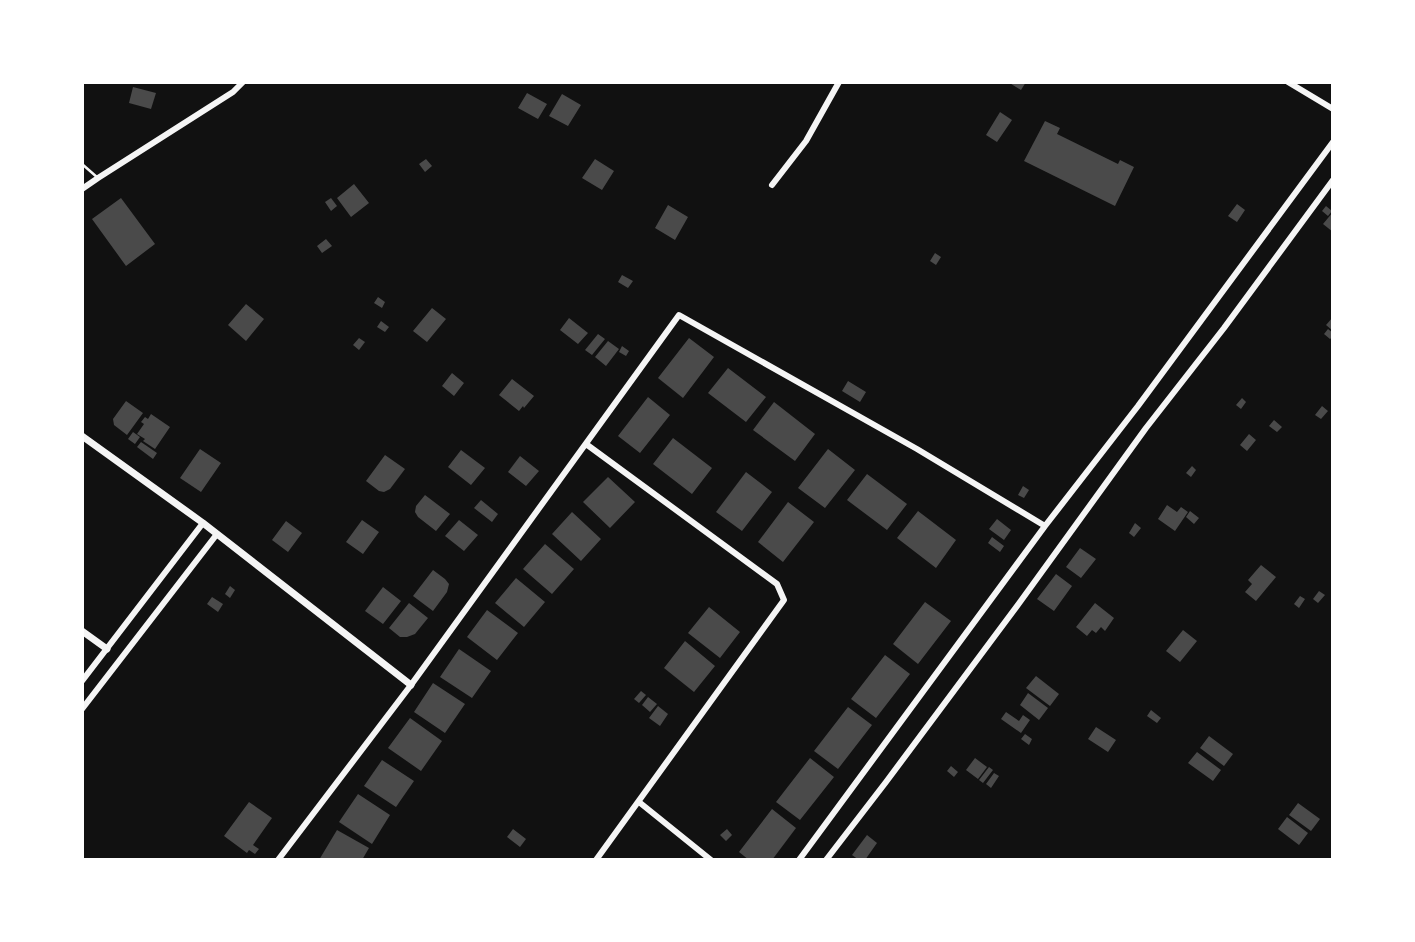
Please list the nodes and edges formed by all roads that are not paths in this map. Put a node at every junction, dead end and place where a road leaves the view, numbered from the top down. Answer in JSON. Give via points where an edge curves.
{"nodes":[{"id":1,"x":243,"y":82,"type":"edge"},
{"id":2,"x":839,"y":82,"type":"edge"},
{"id":3,"x":1288,"y":82,"type":"edge"},
{"id":4,"x":1333,"y":109,"type":"edge"},
{"id":5,"x":1333,"y":142,"type":"edge"},
{"id":6,"x":82,"y":164,"type":"edge"},
{"id":7,"x":98,"y":178,"type":"junction"},
{"id":8,"x":1333,"y":180,"type":"edge"},
{"id":9,"x":772,"y":185,"type":"dead end"},
{"id":10,"x":82,"y":189,"type":"edge"},
{"id":11,"x":82,"y":436,"type":"edge"},
{"id":12,"x":586,"y":444,"type":"junction"},
{"id":13,"x":204,"y":523,"type":"junction"},
{"id":14,"x":1045,"y":526,"type":"junction"},
{"id":15,"x":217,"y":534,"type":"junction"},
{"id":16,"x":82,"y":631,"type":"edge"},
{"id":17,"x":107,"y":649,"type":"junction"},
{"id":18,"x":82,"y":681,"type":"edge"},
{"id":19,"x":411,"y":685,"type":"junction"},
{"id":20,"x":82,"y":709,"type":"edge"},
{"id":21,"x":639,"y":802,"type":"junction"},
{"id":22,"x":279,"y":859,"type":"edge"},
{"id":23,"x":596,"y":860,"type":"edge"},
{"id":24,"x":711,"y":860,"type":"edge"},
{"id":25,"x":799,"y":860,"type":"edge"},
{"id":26,"x":826,"y":860,"type":"edge"}],
"edges":[{"from":1,"to":7,"type":"street"},
{"from":2,"to":9,"type":"street","via":[[806,141]]},
{"from":3,"to":4,"type":"street"},
{"from":5,"to":14,"type":"street"},
{"from":6,"to":7,"type":"lane"},
{"from":7,"to":10,"type":"street"},
{"from":8,"to":26,"type":"street"},
{"from":11,"to":13,"type":"street"},
{"from":12,"to":14,"type":"street","via":[[679,315]]},
{"from":12,"to":19,"type":"street"},
{"from":12,"to":21,"type":"street","via":[[777,584],[784,600]]},
{"from":13,"to":15,"type":"street"},
{"from":13,"to":17,"type":"street"},
{"from":14,"to":25,"type":"street"},
{"from":15,"to":19,"type":"street"},
{"from":15,"to":20,"type":"street"},
{"from":16,"to":17,"type":"street"},
{"from":17,"to":18,"type":"street"},
{"from":19,"to":22,"type":"street"},
{"from":21,"to":23,"type":"street"},
{"from":21,"to":24,"type":"street"}]}
